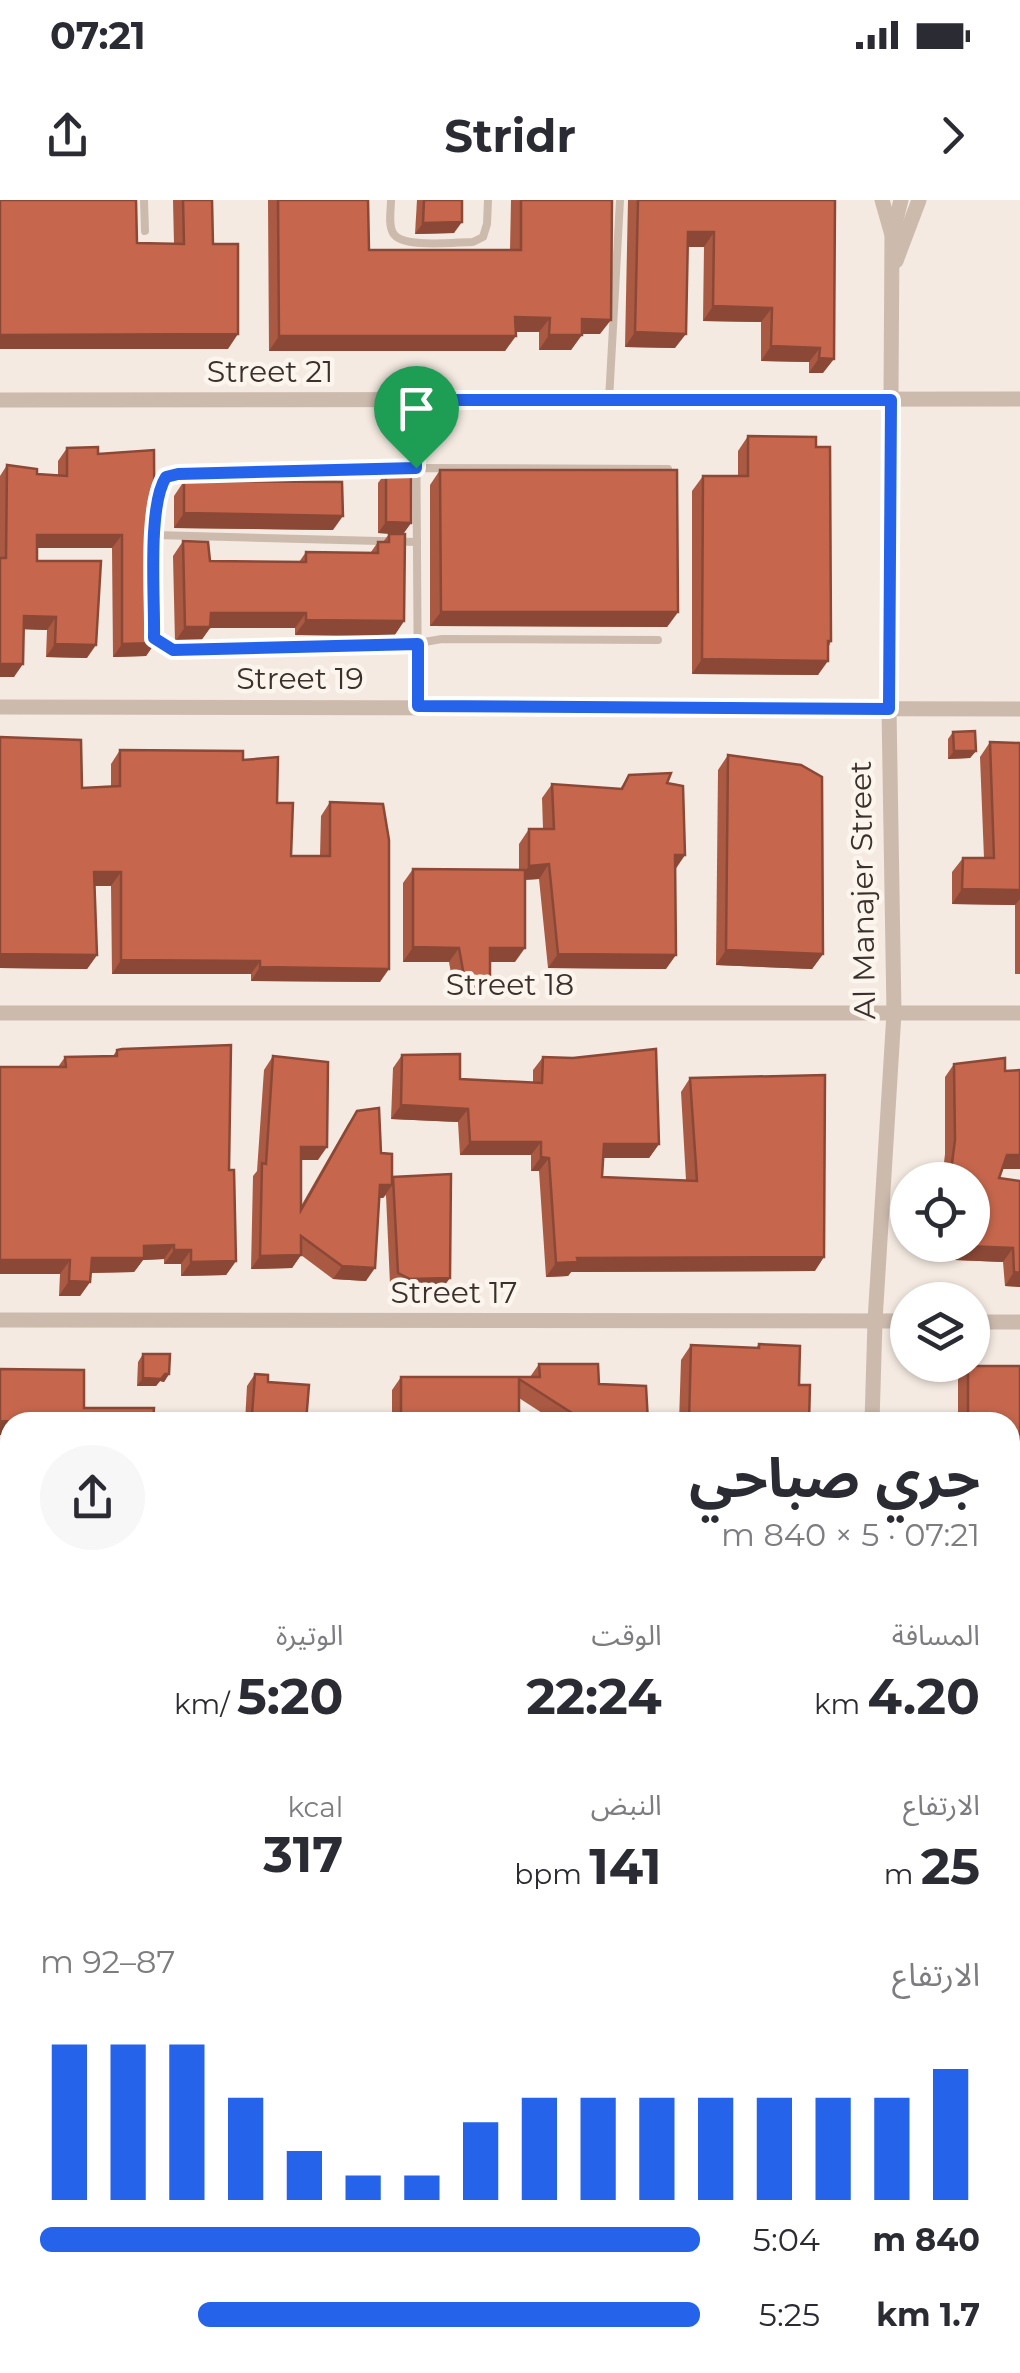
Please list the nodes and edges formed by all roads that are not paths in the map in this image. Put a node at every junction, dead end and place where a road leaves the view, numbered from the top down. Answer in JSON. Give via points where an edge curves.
{"nodes":[{"id":1,"x":144,"y":200,"type":"edge"},
{"id":2,"x":390,"y":200,"type":"edge"},
{"id":3,"x":488,"y":200,"type":"edge"},
{"id":4,"x":620,"y":200,"type":"edge"},
{"id":5,"x":882,"y":200,"type":"edge"},
{"id":6,"x":901,"y":200,"type":"edge"},
{"id":7,"x":919,"y":200,"type":"edge"},
{"id":8,"x":144,"y":230,"type":"dead end"},
{"id":9,"x":892,"y":236,"type":"junction"},
{"id":10,"x":892,"y":274,"type":"junction"},
{"id":11,"x":0,"y":400,"type":"edge"},
{"id":12,"x":416,"y":400,"type":"junction"},
{"id":13,"x":610,"y":400,"type":"junction"},
{"id":14,"x":891,"y":400,"type":"junction"},
{"id":15,"x":1020,"y":400,"type":"edge"},
{"id":16,"x":416,"y":468,"type":"junction"},
{"id":17,"x":668,"y":469,"type":"edge"},
{"id":18,"x":155,"y":536,"type":"junction"},
{"id":19,"x":416,"y":542,"type":"junction"},
{"id":20,"x":155,"y":552,"type":"edge"},
{"id":21,"x":154,"y":621,"type":"edge"},
{"id":22,"x":658,"y":640,"type":"dead end"},
{"id":23,"x":418,"y":644,"type":"junction"},
{"id":24,"x":418,"y":706,"type":"junction"},
{"id":25,"x":0,"y":707,"type":"edge"},
{"id":26,"x":889,"y":709,"type":"junction"},
{"id":27,"x":1020,"y":709,"type":"edge"},
{"id":28,"x":0,"y":1013,"type":"edge"},
{"id":29,"x":894,"y":1013,"type":"junction"},
{"id":30,"x":1020,"y":1013,"type":"edge"},
{"id":31,"x":0,"y":1320,"type":"edge"},
{"id":32,"x":874,"y":1321,"type":"junction"},
{"id":33,"x":890,"y":1321,"type":"edge"},
{"id":34,"x":990,"y":1322,"type":"edge"},
{"id":35,"x":1020,"y":1322,"type":"edge"},
{"id":36,"x":872,"y":1412,"type":"edge"}],
"edges":[{"from":1,"to":8,"type":"lane"},
{"from":2,"to":3,"type":"lane","via":[[394,236],[404,243],[483,237]]},
{"from":4,"to":13,"type":"lane"},
{"from":5,"to":9,"type":"street","name":"Al Manajer Street"},
{"from":6,"to":9,"type":"street","name":"Al Manajer Street"},
{"from":7,"to":10,"type":"street"},
{"from":9,"to":10,"type":"street","name":"Al Manajer Street"},
{"from":10,"to":14,"type":"street","name":"Al Manajer Street"},
{"from":11,"to":12,"type":"street","name":"Street 21"},
{"from":12,"to":13,"type":"street","name":"Street 21"},
{"from":12,"to":16,"type":"lane"},
{"from":13,"to":14,"type":"street","name":"Street 21"},
{"from":14,"to":15,"type":"street","name":"Street 21"},
{"from":14,"to":26,"type":"street","name":"Al Manajer Street"},
{"from":16,"to":17,"type":"lane"},
{"from":16,"to":18,"type":"lane","via":[[166,477],[158,488]]},
{"from":16,"to":19,"type":"lane"},
{"from":18,"to":19,"type":"lane"},
{"from":18,"to":20,"type":"lane"},
{"from":19,"to":23,"type":"lane"},
{"from":21,"to":23,"type":"lane","via":[[154,638],[173,650]]},
{"from":22,"to":23,"type":"lane"},
{"from":23,"to":24,"type":"lane"},
{"from":24,"to":25,"type":"street","name":"Street 19"},
{"from":24,"to":26,"type":"street","name":"Street 19"},
{"from":26,"to":27,"type":"street","name":"Street 19"},
{"from":26,"to":29,"type":"street","name":"Al Manajer Street"},
{"from":28,"to":29,"type":"street","name":"Street 18"},
{"from":29,"to":30,"type":"street","name":"Street 18"},
{"from":29,"to":32,"type":"street","name":"Al Manajer Street"},
{"from":31,"to":32,"type":"street","name":"Street 17"},
{"from":32,"to":33,"type":"street","name":"Street 17"},
{"from":32,"to":36,"type":"street","name":"Al Manajer Street"},
{"from":34,"to":35,"type":"street"}]}
